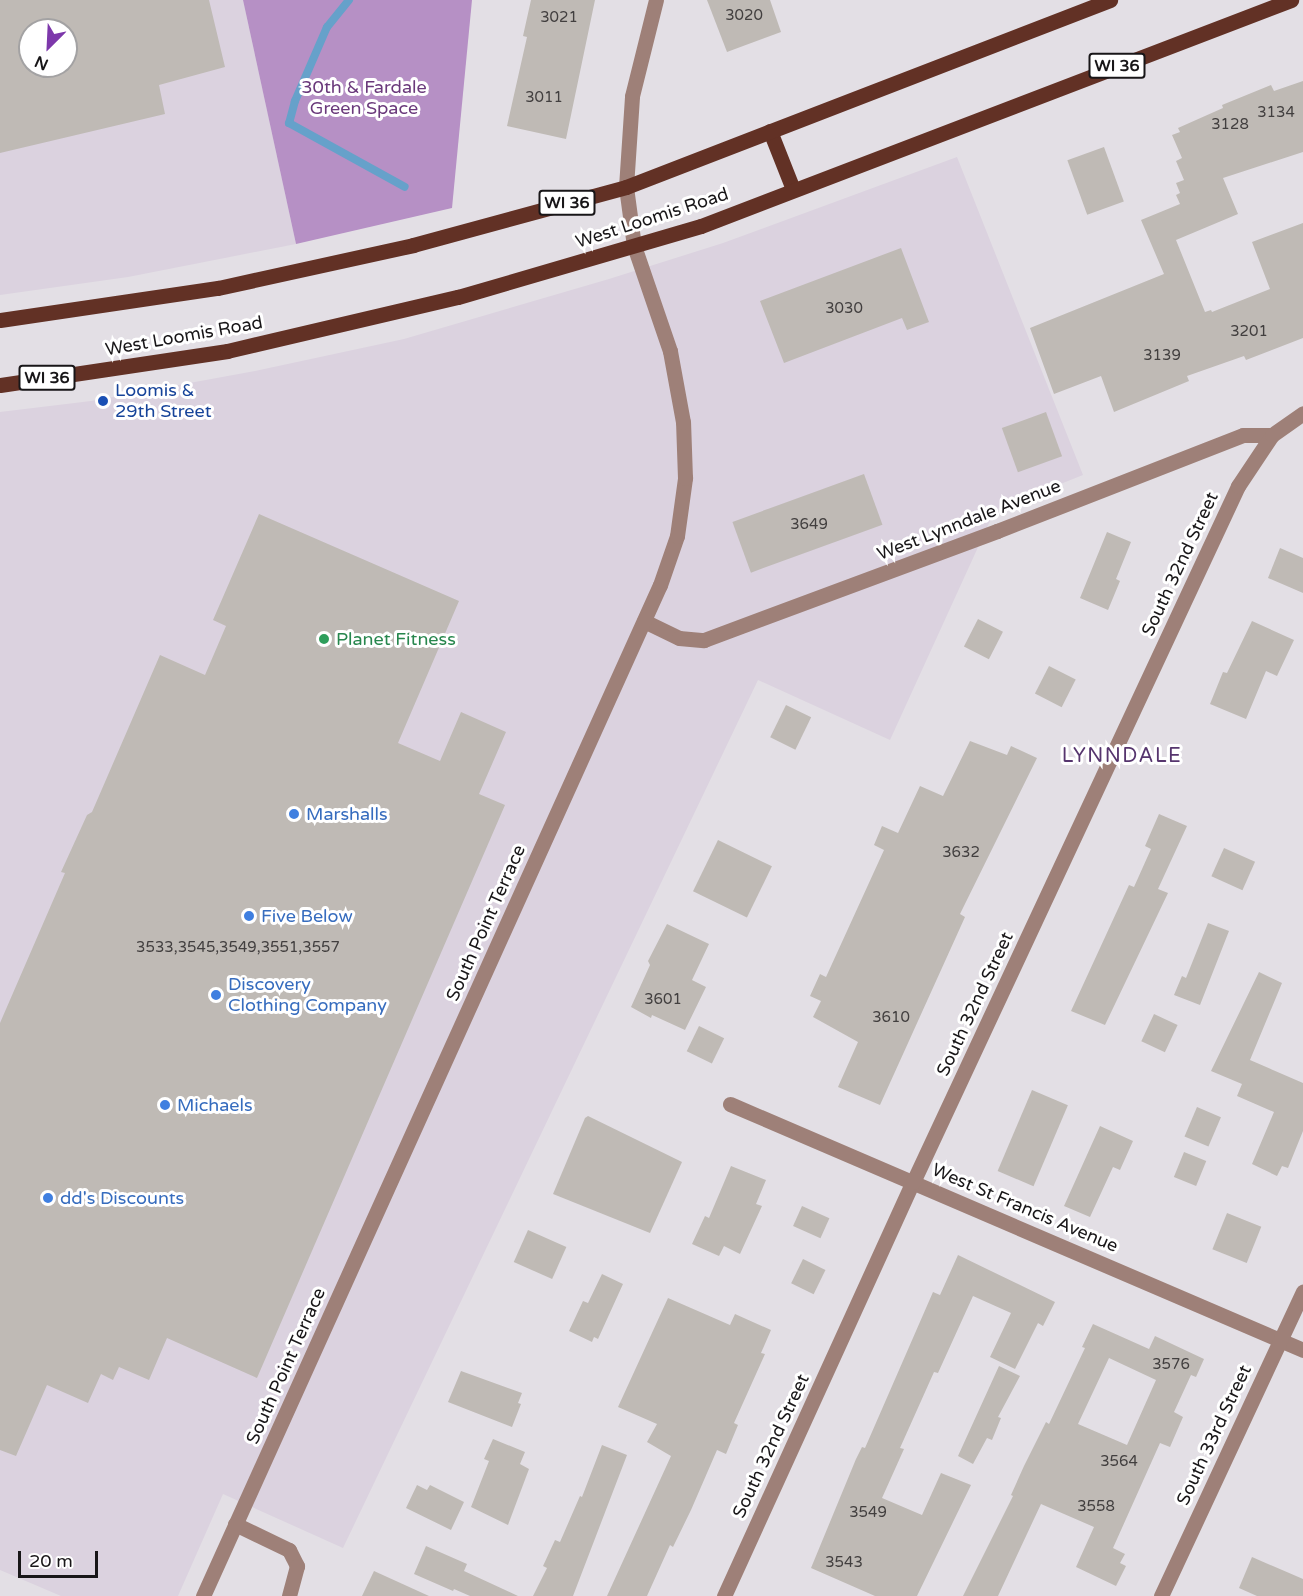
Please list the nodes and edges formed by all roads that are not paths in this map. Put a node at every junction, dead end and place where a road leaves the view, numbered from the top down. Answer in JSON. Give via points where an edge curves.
{"nodes":[{"id":1,"x":656,"y":0,"type":"edge"},
{"id":2,"x":1110,"y":0,"type":"edge"},
{"id":3,"x":1291,"y":0,"type":"edge"},
{"id":4,"x":770,"y":131,"type":"junction"},
{"id":5,"x":626,"y":186,"type":"junction"},
{"id":6,"x":793,"y":189,"type":"junction"},
{"id":7,"x":634,"y":246,"type":"junction"},
{"id":8,"x":0,"y":320,"type":"edge"},
{"id":9,"x":0,"y":385,"type":"edge"},
{"id":10,"x":1303,"y":413,"type":"edge"},
{"id":11,"x":1272,"y":435,"type":"junction"},
{"id":12,"x":644,"y":621,"type":"junction"},
{"id":13,"x":730,"y":1104,"type":"dead end"},
{"id":14,"x":913,"y":1182,"type":"junction"},
{"id":15,"x":1303,"y":1291,"type":"edge"},
{"id":16,"x":1280,"y":1340,"type":"junction"},
{"id":17,"x":1303,"y":1350,"type":"edge"},
{"id":18,"x":235,"y":1524,"type":"junction"},
{"id":19,"x":203,"y":1596,"type":"edge"},
{"id":20,"x":289,"y":1596,"type":"edge"},
{"id":21,"x":724,"y":1596,"type":"edge"},
{"id":22,"x":1161,"y":1596,"type":"edge"}],
"edges":[{"from":1,"to":5,"type":"street","name":"South Point Terrace","via":[[632,96]]},
{"from":2,"to":4,"type":"main road","number":"WI 36"},
{"from":3,"to":6,"type":"main road","name":"West Loomis Road","number":"WI 36"},
{"from":4,"to":5,"type":"main road","number":"WI 36"},
{"from":4,"to":6,"type":"main road"},
{"from":5,"to":7,"type":"street","name":"South Point Terrace"},
{"from":5,"to":8,"type":"main road","number":"WI 36","via":[[413,245],[218,288]]},
{"from":6,"to":7,"type":"main road","name":"West Loomis Road","number":"WI 36","via":[[701,226]]},
{"from":7,"to":9,"type":"main road","name":"West Loomis Road","number":"WI 36","via":[[458,297],[227,351]]},
{"from":7,"to":12,"type":"street","name":"South Point Terrace","via":[[670,351],[683,422],[686,478],[677,536]]},
{"from":10,"to":11,"type":"street"},
{"from":11,"to":12,"type":"street","name":"West Lynndale Avenue","via":[[1243,435],[704,640],[679,638]]},
{"from":11,"to":14,"type":"street","name":"South 32nd Street","via":[[1252,462],[1223,518]]},
{"from":12,"to":18,"type":"street","name":"South Point Terrace"},
{"from":13,"to":14,"type":"street","name":"West St Francis Avenue"},
{"from":14,"to":16,"type":"street","name":"West St Francis Avenue"},
{"from":14,"to":21,"type":"street","name":"South 32nd Street"},
{"from":15,"to":16,"type":"street","name":"South 33rd Street"},
{"from":16,"to":17,"type":"street","name":"West St Francis Avenue"},
{"from":16,"to":22,"type":"street","name":"South 33rd Street"},
{"from":18,"to":19,"type":"street","name":"South Point Terrace"},
{"from":18,"to":20,"type":"street","via":[[289,1550],[297,1566]]}]}
